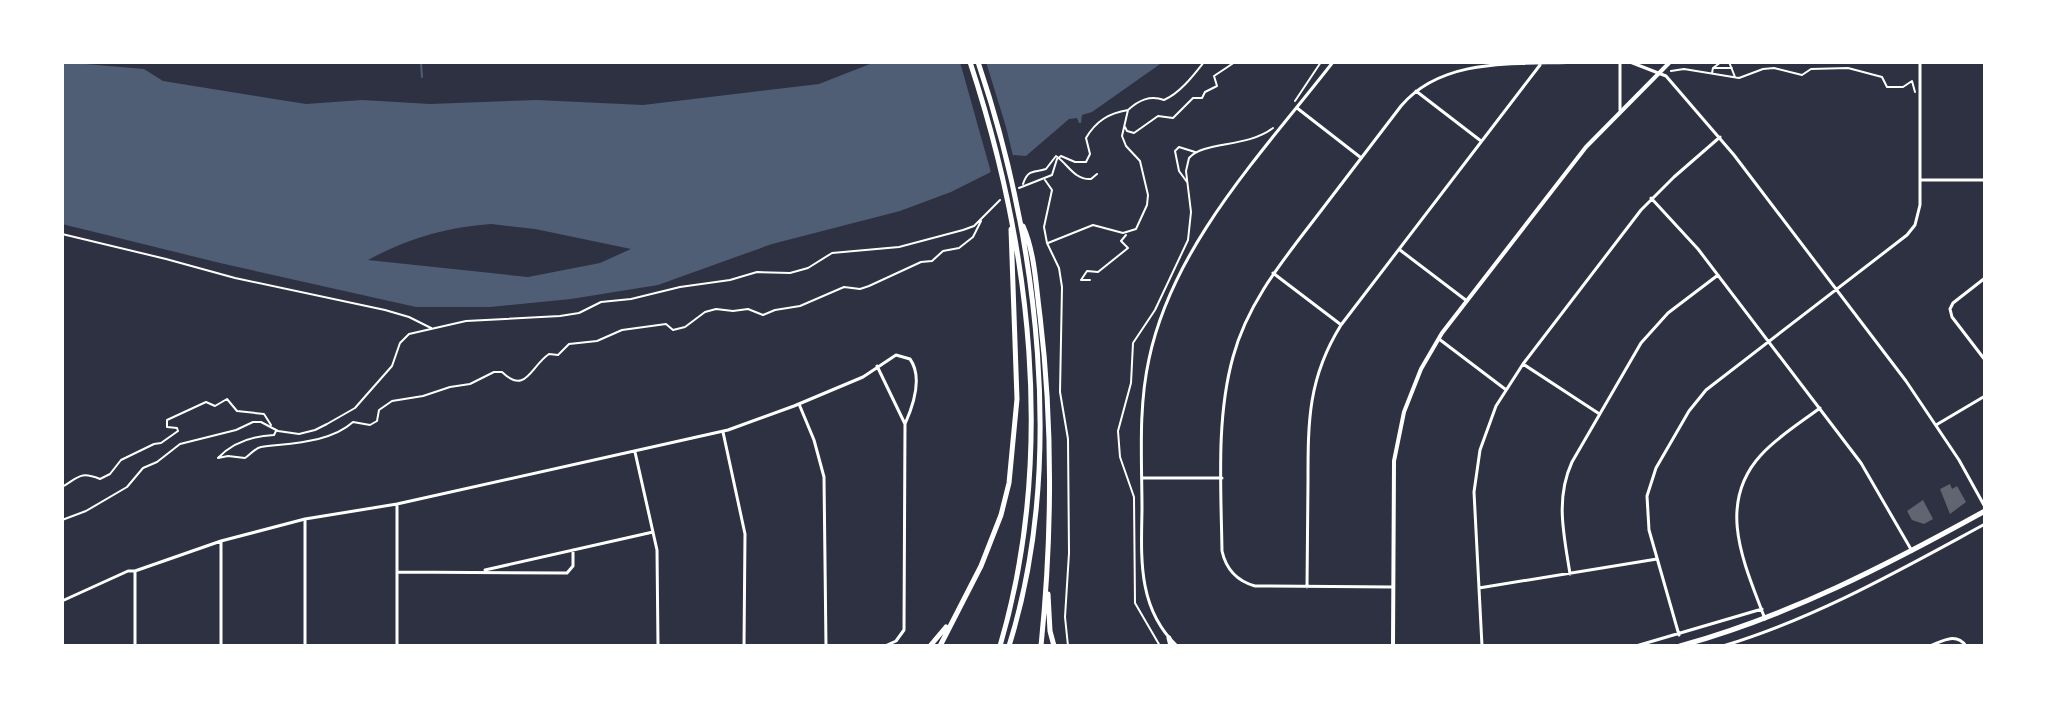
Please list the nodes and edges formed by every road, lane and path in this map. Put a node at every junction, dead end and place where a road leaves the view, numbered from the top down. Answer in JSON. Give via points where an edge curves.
{"nodes":[{"id":1,"x":970,"y":62,"type":"edge"},
{"id":2,"x":978,"y":62,"type":"edge"},
{"id":3,"x":1204,"y":62,"type":"edge"},
{"id":4,"x":1235,"y":62,"type":"edge"},
{"id":5,"x":1321,"y":62,"type":"edge"},
{"id":6,"x":1333,"y":62,"type":"edge"},
{"id":7,"x":1581,"y":62,"type":"edge"},
{"id":8,"x":1620,"y":62,"type":"edge"},
{"id":9,"x":1630,"y":62,"type":"edge"},
{"id":10,"x":1670,"y":62,"type":"edge"},
{"id":11,"x":1721,"y":62,"type":"edge"},
{"id":12,"x":1729,"y":62,"type":"edge"},
{"id":13,"x":1920,"y":62,"type":"edge"},
{"id":14,"x":1541,"y":64,"type":"junction"},
{"id":15,"x":1713,"y":68,"type":"junction"},
{"id":16,"x":1732,"y":68,"type":"junction"},
{"id":17,"x":1671,"y":71,"type":"dead end"},
{"id":18,"x":1659,"y":72,"type":"junction"},
{"id":19,"x":1712,"y":74,"type":"junction"},
{"id":20,"x":1734,"y":78,"type":"junction"},
{"id":21,"x":1416,"y":91,"type":"junction"},
{"id":22,"x":1916,"y":92,"type":"dead end"},
{"id":23,"x":1293,"y":103,"type":"dead end"},
{"id":24,"x":1297,"y":108,"type":"junction"},
{"id":25,"x":1128,"y":110,"type":"junction"},
{"id":26,"x":1620,"y":110,"type":"junction"},
{"id":27,"x":1125,"y":126,"type":"junction"},
{"id":28,"x":1275,"y":126,"type":"dead end"},
{"id":29,"x":1720,"y":137,"type":"junction"},
{"id":30,"x":1481,"y":141,"type":"junction"},
{"id":31,"x":1196,"y":152,"type":"junction"},
{"id":32,"x":1059,"y":157,"type":"junction"},
{"id":33,"x":1362,"y":158,"type":"junction"},
{"id":34,"x":1097,"y":174,"type":"dead end"},
{"id":35,"x":1920,"y":180,"type":"junction"},
{"id":36,"x":1985,"y":180,"type":"edge"},
{"id":37,"x":1188,"y":183,"type":"junction"},
{"id":38,"x":1022,"y":186,"type":"dead end"},
{"id":39,"x":1651,"y":198,"type":"junction"},
{"id":40,"x":988,"y":213,"type":"dead end"},
{"id":41,"x":1019,"y":218,"type":"junction"},
{"id":42,"x":981,"y":219,"type":"junction"},
{"id":43,"x":1011,"y":220,"type":"junction"},
{"id":44,"x":1128,"y":233,"type":"junction"},
{"id":45,"x":62,"y":234,"type":"edge"},
{"id":46,"x":1047,"y":243,"type":"junction"},
{"id":47,"x":1399,"y":249,"type":"junction"},
{"id":48,"x":1273,"y":273,"type":"junction"},
{"id":49,"x":1718,"y":275,"type":"junction"},
{"id":50,"x":1985,"y":278,"type":"edge"},
{"id":51,"x":1090,"y":280,"type":"dead end"},
{"id":52,"x":1836,"y":289,"type":"junction"},
{"id":53,"x":1467,"y":301,"type":"junction"},
{"id":54,"x":1341,"y":325,"type":"junction"},
{"id":55,"x":432,"y":329,"type":"junction"},
{"id":56,"x":1439,"y":339,"type":"junction"},
{"id":57,"x":1768,"y":341,"type":"junction"},
{"id":58,"x":1985,"y":360,"type":"edge"},
{"id":59,"x":1523,"y":364,"type":"junction"},
{"id":60,"x":877,"y":366,"type":"junction"},
{"id":61,"x":1505,"y":389,"type":"junction"},
{"id":62,"x":1985,"y":396,"type":"edge"},
{"id":63,"x":799,"y":404,"type":"junction"},
{"id":64,"x":1820,"y":408,"type":"junction"},
{"id":65,"x":1598,"y":413,"type":"junction"},
{"id":66,"x":905,"y":424,"type":"junction"},
{"id":67,"x":1936,"y":425,"type":"junction"},
{"id":68,"x":271,"y":426,"type":"junction"},
{"id":69,"x":276,"y":430,"type":"junction"},
{"id":70,"x":723,"y":431,"type":"junction"},
{"id":71,"x":635,"y":452,"type":"junction"},
{"id":72,"x":1142,"y":478,"type":"junction"},
{"id":73,"x":1222,"y":478,"type":"junction"},
{"id":74,"x":62,"y":487,"type":"edge"},
{"id":75,"x":397,"y":504,"type":"junction"},
{"id":76,"x":1985,"y":509,"type":"edge"},
{"id":77,"x":305,"y":519,"type":"junction"},
{"id":78,"x":62,"y":520,"type":"edge"},
{"id":79,"x":1985,"y":524,"type":"edge"},
{"id":80,"x":653,"y":532,"type":"junction"},
{"id":81,"x":221,"y":541,"type":"junction"},
{"id":82,"x":573,"y":550,"type":"junction"},
{"id":83,"x":1912,"y":551,"type":"junction"},
{"id":84,"x":1657,"y":559,"type":"junction"},
{"id":85,"x":135,"y":571,"type":"junction"},
{"id":86,"x":481,"y":571,"type":"junction"},
{"id":87,"x":397,"y":572,"type":"junction"},
{"id":88,"x":1570,"y":574,"type":"junction"},
{"id":89,"x":1047,"y":585,"type":"junction"},
{"id":90,"x":1307,"y":587,"type":"junction"},
{"id":91,"x":1393,"y":587,"type":"junction"},
{"id":92,"x":1479,"y":588,"type":"junction"},
{"id":93,"x":62,"y":601,"type":"edge"},
{"id":94,"x":1762,"y":609,"type":"junction"},
{"id":95,"x":1765,"y":619,"type":"junction"},
{"id":96,"x":952,"y":620,"type":"junction"},
{"id":97,"x":1679,"y":635,"type":"junction"},
{"id":98,"x":1169,"y":638,"type":"junction"},
{"id":99,"x":135,"y":646,"type":"edge"},
{"id":100,"x":221,"y":646,"type":"edge"},
{"id":101,"x":305,"y":646,"type":"edge"},
{"id":102,"x":397,"y":646,"type":"edge"},
{"id":103,"x":658,"y":646,"type":"edge"},
{"id":104,"x":744,"y":646,"type":"edge"},
{"id":105,"x":826,"y":646,"type":"edge"},
{"id":106,"x":885,"y":646,"type":"edge"},
{"id":107,"x":930,"y":646,"type":"edge"},
{"id":108,"x":940,"y":646,"type":"edge"},
{"id":109,"x":1000,"y":646,"type":"edge"},
{"id":110,"x":1009,"y":646,"type":"edge"},
{"id":111,"x":1041,"y":646,"type":"edge"},
{"id":112,"x":1054,"y":646,"type":"edge"},
{"id":113,"x":1068,"y":646,"type":"edge"},
{"id":114,"x":1160,"y":646,"type":"edge"},
{"id":115,"x":1171,"y":646,"type":"edge"},
{"id":116,"x":1177,"y":646,"type":"edge"},
{"id":117,"x":1393,"y":646,"type":"edge"},
{"id":118,"x":1482,"y":646,"type":"edge"},
{"id":119,"x":1636,"y":646,"type":"edge"},
{"id":120,"x":1680,"y":646,"type":"edge"},
{"id":121,"x":1723,"y":646,"type":"edge"},
{"id":122,"x":1930,"y":646,"type":"edge"},
{"id":123,"x":1966,"y":646,"type":"edge"}],
"edges":[{"from":1,"to":43,"type":"main road"},
{"from":2,"to":41,"type":"main road"},
{"from":3,"to":25,"type":"path","via":[[1170,97],[1145,98]]},
{"from":4,"to":27,"type":"path","via":[[1214,76],[1217,86],[1202,98],[1193,98],[1173,118],[1158,116],[1134,133]]},
{"from":5,"to":23,"type":"path"},
{"from":6,"to":24,"type":"street"},
{"from":7,"to":14,"type":"street"},
{"from":8,"to":26,"type":"street"},
{"from":9,"to":18,"type":"street"},
{"from":10,"to":18,"type":"street"},
{"from":11,"to":15,"type":"path"},
{"from":12,"to":16,"type":"path"},
{"from":13,"to":35,"type":"street"},
{"from":14,"to":21,"type":"street","via":[[1457,71]]},
{"from":14,"to":30,"type":"street"},
{"from":15,"to":16,"type":"path"},
{"from":15,"to":19,"type":"path"},
{"from":16,"to":20,"type":"path"},
{"from":17,"to":19,"type":"path"},
{"from":18,"to":26,"type":"street"},
{"from":18,"to":29,"type":"street"},
{"from":19,"to":20,"type":"path"},
{"from":20,"to":22,"type":"path","via":[[1768,68],[1802,75],[1811,69],[1848,68],[1882,77],[1887,87],[1912,81]]},
{"from":21,"to":30,"type":"street"},
{"from":21,"to":33,"type":"street"},
{"from":24,"to":33,"type":"street"},
{"from":24,"to":72,"type":"street","via":[[1210,222],[1169,294],[1145,381]]},
{"from":25,"to":27,"type":"path"},
{"from":25,"to":32,"type":"path","via":[[1111,113],[1093,127],[1086,138],[1086,162]]},
{"from":26,"to":53,"type":"street"},
{"from":27,"to":44,"type":"path","via":[[1123,141],[1140,161],[1148,195],[1136,229]]},
{"from":28,"to":31,"type":"path","via":[[1251,140]]},
{"from":29,"to":39,"type":"street"},
{"from":29,"to":52,"type":"street"},
{"from":30,"to":47,"type":"street"},
{"from":31,"to":37,"type":"path","via":[[1188,161]]},
{"from":31,"to":37,"type":"path","via":[[1179,147],[1175,151],[1181,178]]},
{"from":32,"to":34,"type":"path","via":[[1084,179]]},
{"from":32,"to":38,"type":"path","via":[[1046,169],[1031,171]]},
{"from":32,"to":46,"type":"path","via":[[1052,175],[1041,180],[1052,188]]},
{"from":33,"to":48,"type":"street"},
{"from":35,"to":36,"type":"street"},
{"from":35,"to":52,"type":"street","via":[[1915,225]]},
{"from":37,"to":114,"type":"path","via":[[1188,240],[1130,351],[1131,383],[1118,431],[1120,457],[1134,497],[1135,603]]},
{"from":39,"to":49,"type":"street"},
{"from":39,"to":59,"type":"street"},
{"from":40,"to":42,"type":"path"},
{"from":41,"to":89,"type":"main road","via":[[1028,238],[1045,357]]},
{"from":41,"to":110,"type":"main road","via":[[1037,358],[1039,473],[1028,564]]},
{"from":42,"to":55,"type":"path","via":[[963,230],[899,247],[832,253],[790,273],[757,272],[601,302],[560,316],[466,321]]},
{"from":42,"to":69,"type":"path","via":[[973,237],[959,248],[860,289],[844,287],[820,300],[763,315],[748,309],[716,309],[673,330],[666,324],[622,330],[549,354],[517,383],[502,372],[487,375],[470,384],[392,401],[370,425],[353,422],[305,442],[258,448],[245,458],[218,458],[234,444],[274,435]]},
{"from":43,"to":96,"type":"main road","via":[[1017,352],[1012,467],[993,539]]},
{"from":43,"to":109,"type":"main road","via":[[1026,332],[1031,441],[1022,548]]},
{"from":44,"to":46,"type":"path","via":[[1093,225]]},
{"from":44,"to":51,"type":"path","via":[[1121,241],[1128,248],[1098,272],[1087,271],[1081,280]]},
{"from":45,"to":55,"type":"path","via":[[409,317]]},
{"from":46,"to":113,"type":"path","via":[[1062,287]]},
{"from":47,"to":53,"type":"street"},
{"from":47,"to":54,"type":"street"},
{"from":48,"to":54,"type":"street"},
{"from":48,"to":73,"type":"street","via":[[1233,356],[1223,412]]},
{"from":49,"to":57,"type":"street"},
{"from":49,"to":65,"type":"street","via":[[1649,333]]},
{"from":50,"to":58,"type":"street","via":[[1953,303],[1950,312]]},
{"from":52,"to":57,"type":"street"},
{"from":52,"to":67,"type":"street"},
{"from":53,"to":56,"type":"street"},
{"from":54,"to":90,"type":"street","via":[[1318,370],[1310,403]]},
{"from":55,"to":69,"type":"path","via":[[404,337],[394,363],[355,408],[310,432]]},
{"from":56,"to":61,"type":"street"},
{"from":56,"to":91,"type":"street","via":[[1416,379],[1397,442]]},
{"from":57,"to":64,"type":"street"},
{"from":57,"to":84,"type":"street","via":[[1696,401],[1656,468],[1646,509]]},
{"from":59,"to":61,"type":"street"},
{"from":59,"to":65,"type":"street"},
{"from":60,"to":63,"type":"street"},
{"from":60,"to":66,"type":"street"},
{"from":60,"to":66,"type":"street","via":[[896,355],[914,364],[913,406]]},
{"from":61,"to":92,"type":"street","via":[[1486,428],[1477,468]]},
{"from":62,"to":67,"type":"street"},
{"from":63,"to":70,"type":"street"},
{"from":63,"to":105,"type":"street","via":[[824,477]]},
{"from":64,"to":83,"type":"street","via":[[1869,474]]},
{"from":64,"to":94,"type":"street","via":[[1761,454],[1738,500],[1737,538]]},
{"from":65,"to":88,"type":"street","via":[[1562,494]]},
{"from":66,"to":106,"type":"street","via":[[904,630]]},
{"from":67,"to":76,"type":"street"},
{"from":68,"to":69,"type":"path"},
{"from":68,"to":74,"type":"path","via":[[264,414],[237,411],[227,399],[215,406],[203,402],[167,420],[167,427],[178,431],[121,460],[105,477],[84,474]]},
{"from":68,"to":78,"type":"path","via":[[253,422],[180,444],[143,468],[127,487]]},
{"from":70,"to":71,"type":"street"},
{"from":70,"to":104,"type":"street","via":[[745,534]]},
{"from":71,"to":75,"type":"street"},
{"from":71,"to":80,"type":"street"},
{"from":72,"to":73,"type":"street"},
{"from":72,"to":98,"type":"street","via":[[1143,582],[1153,614]]},
{"from":73,"to":90,"type":"street","via":[[1223,555],[1234,574],[1255,586]]},
{"from":75,"to":77,"type":"street"},
{"from":75,"to":87,"type":"street"},
{"from":76,"to":83,"type":"main road"},
{"from":77,"to":81,"type":"street"},
{"from":77,"to":101,"type":"street"},
{"from":79,"to":121,"type":"street","via":[[1846,598]]},
{"from":80,"to":82,"type":"street"},
{"from":80,"to":103,"type":"street"},
{"from":81,"to":85,"type":"street"},
{"from":81,"to":100,"type":"street"},
{"from":82,"to":86,"type":"street"},
{"from":82,"to":86,"type":"street","via":[[573,566],[567,573]]},
{"from":83,"to":95,"type":"main road"},
{"from":84,"to":88,"type":"street"},
{"from":84,"to":97,"type":"street"},
{"from":85,"to":93,"type":"street"},
{"from":85,"to":99,"type":"street"},
{"from":86,"to":87,"type":"street"},
{"from":87,"to":102,"type":"street"},
{"from":88,"to":92,"type":"street"},
{"from":89,"to":111,"type":"main road"},
{"from":89,"to":112,"type":"main road"},
{"from":90,"to":91,"type":"street"},
{"from":91,"to":117,"type":"street"},
{"from":92,"to":118,"type":"street"},
{"from":94,"to":95,"type":"street"},
{"from":94,"to":97,"type":"street"},
{"from":95,"to":120,"type":"main road"},
{"from":96,"to":107,"type":"main road"},
{"from":96,"to":108,"type":"main road"},
{"from":97,"to":119,"type":"street"},
{"from":98,"to":115,"type":"main road"},
{"from":98,"to":116,"type":"street"},
{"from":122,"to":123,"type":"street","via":[[1956,638]]}]}
